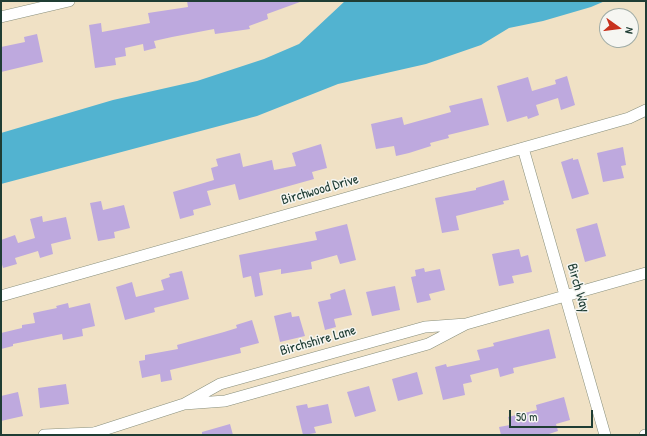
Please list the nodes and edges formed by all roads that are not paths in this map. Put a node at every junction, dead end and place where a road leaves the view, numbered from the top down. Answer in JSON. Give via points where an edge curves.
{"nodes":[{"id":1,"x":69,"y":1,"type":"edge"},
{"id":2,"x":1,"y":17,"type":"edge"},
{"id":3,"x":646,"y":110,"type":"edge"},
{"id":4,"x":523,"y":148,"type":"junction"},
{"id":5,"x":646,"y":274,"type":"edge"},
{"id":6,"x":564,"y":295,"type":"junction"},
{"id":7,"x":1,"y":296,"type":"edge"},
{"id":8,"x":466,"y":324,"type":"junction"},
{"id":9,"x":184,"y":404,"type":"junction"},
{"id":10,"x":91,"y":434,"type":"edge"},
{"id":11,"x":44,"y":435,"type":"edge"},
{"id":12,"x":605,"y":435,"type":"edge"}],
"edges":[{"from":1,"to":2,"type":"street"},
{"from":3,"to":4,"type":"street","name":"Birchwood Drive","via":[[629,118]]},
{"from":4,"to":6,"type":"street","name":"Birch Way"},
{"from":4,"to":7,"type":"street","name":"Birchwood Drive"},
{"from":5,"to":6,"type":"street","name":"Birchshire Lane"},
{"from":6,"to":8,"type":"street","name":"Birchshire Lane"},
{"from":6,"to":12,"type":"street","name":"Birch Way"},
{"from":8,"to":9,"type":"street","name":"Birchshire Lane","via":[[428,344],[226,401]]},
{"from":8,"to":9,"type":"street","name":"Birchshire Lane","via":[[425,326],[220,384]]},
{"from":9,"to":10,"type":"street","name":"Birchshire Lane"},
{"from":10,"to":11,"type":"street","name":"Birchshire Lane"}]}
